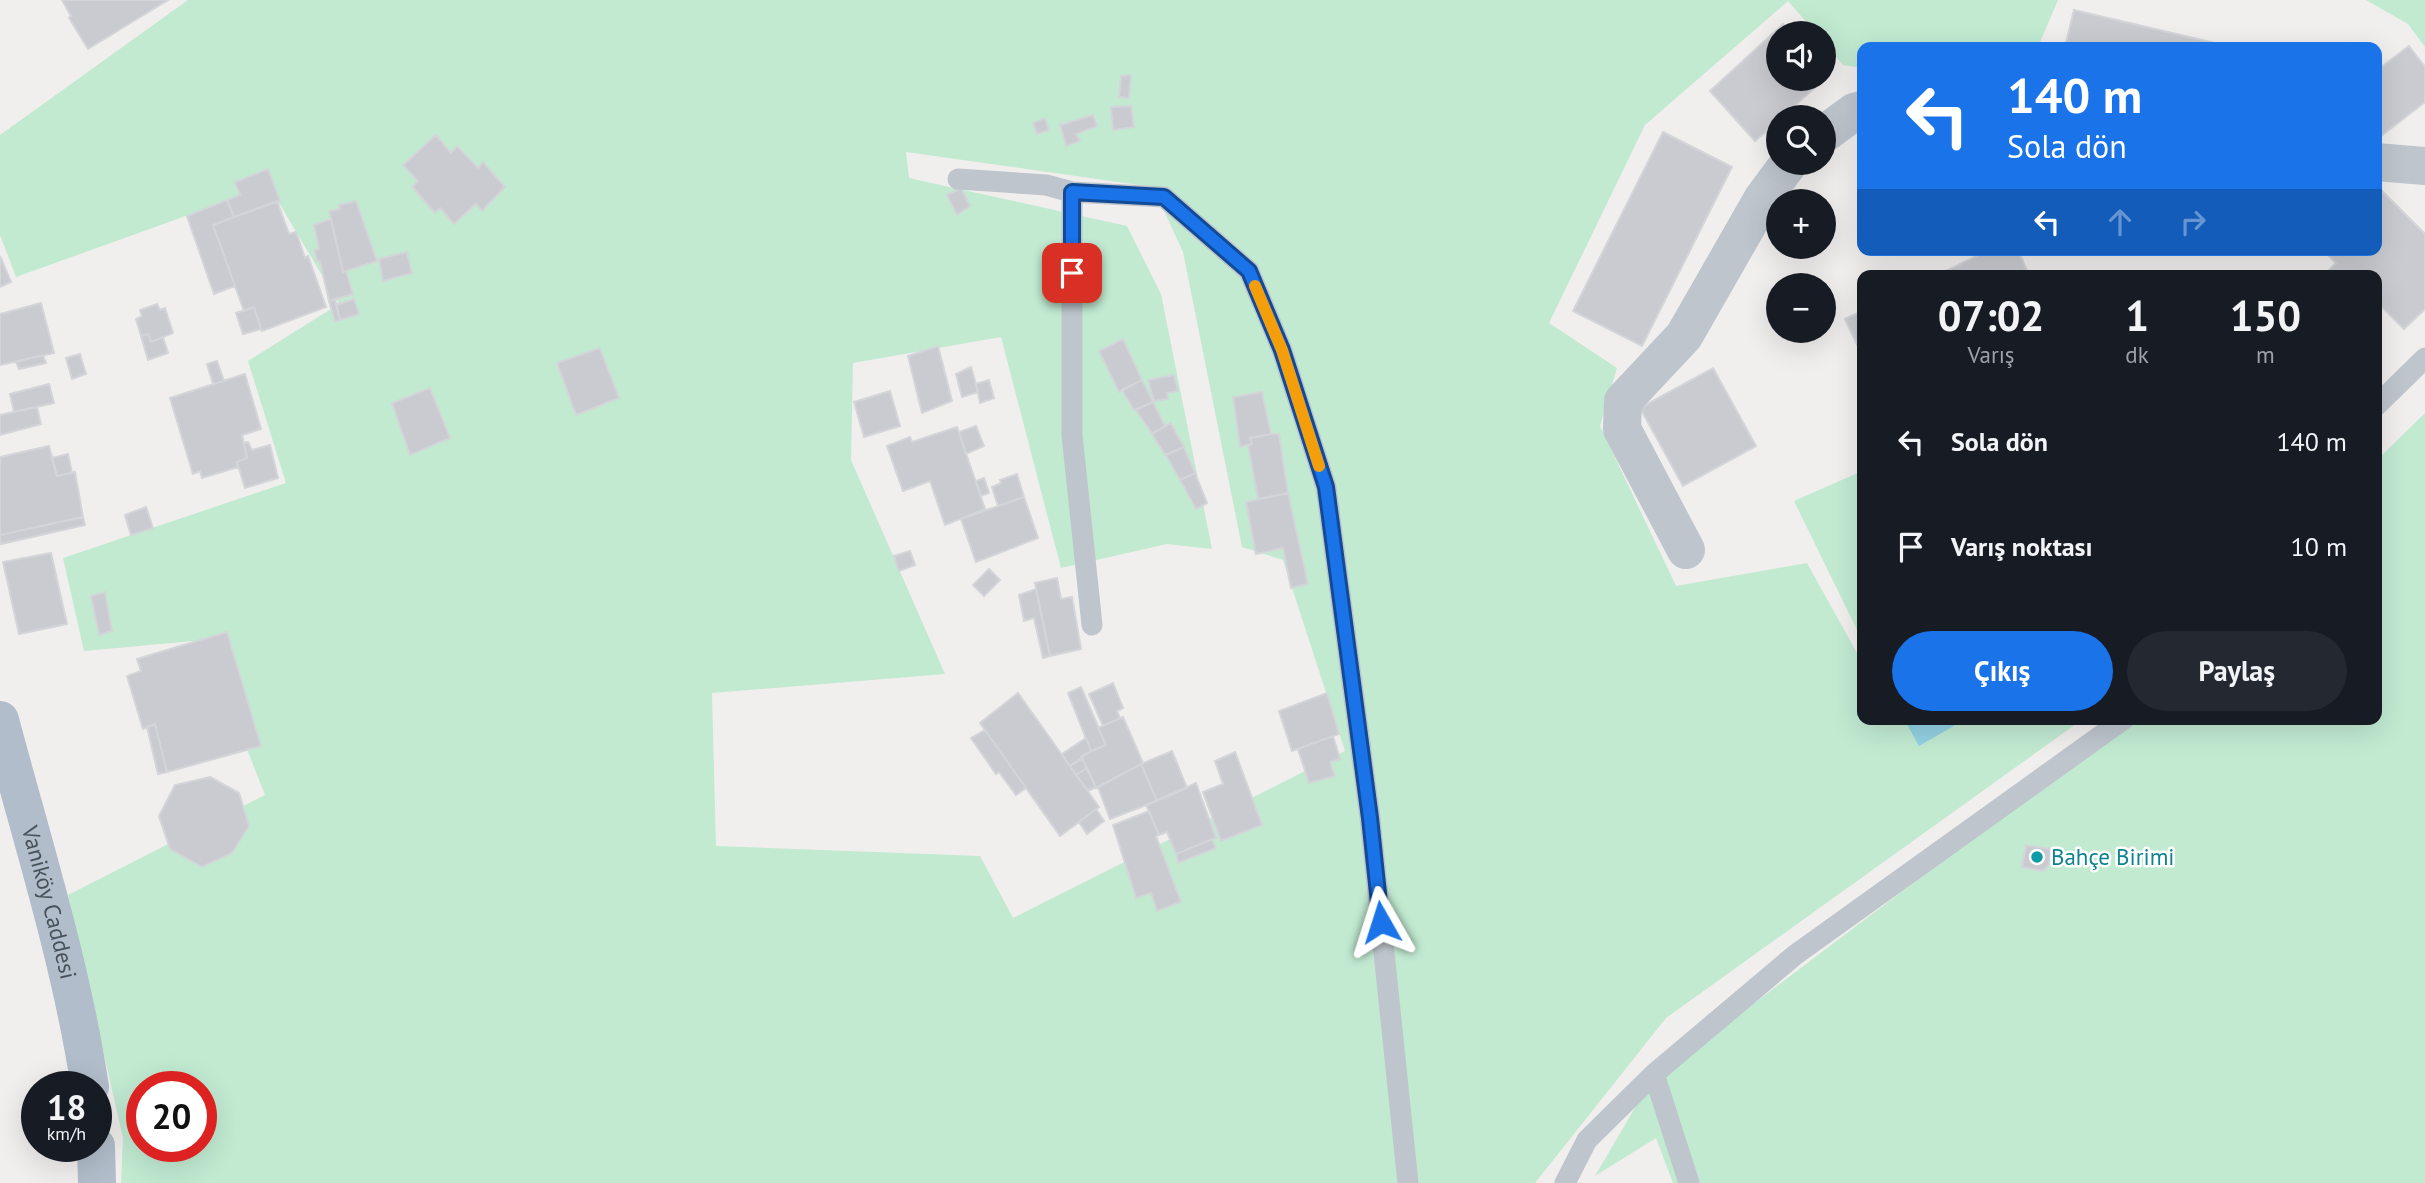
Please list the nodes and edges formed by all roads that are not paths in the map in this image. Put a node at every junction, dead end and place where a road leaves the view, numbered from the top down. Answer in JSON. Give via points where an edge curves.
{"nodes":[{"id":1,"x":1857,"y":111,"type":"edge"},
{"id":2,"x":1836,"y":125,"type":"edge"},
{"id":3,"x":2382,"y":162,"type":"edge"},
{"id":4,"x":2425,"y":166,"type":"edge"},
{"id":5,"x":1780,"y":175,"type":"edge"},
{"id":6,"x":958,"y":179,"type":"dead end"},
{"id":7,"x":1072,"y":192,"type":"junction"},
{"id":8,"x":2425,"y":358,"type":"edge"},
{"id":9,"x":2382,"y":400,"type":"edge"},
{"id":10,"x":1686,"y":550,"type":"dead end"},
{"id":11,"x":1092,"y":625,"type":"dead end"},
{"id":12,"x":0,"y":720,"type":"edge"},
{"id":13,"x":2116,"y":725,"type":"edge"},
{"id":14,"x":87,"y":1071,"type":"edge"},
{"id":15,"x":1654,"y":1074,"type":"junction"},
{"id":16,"x":96,"y":1162,"type":"edge"},
{"id":17,"x":97,"y":1183,"type":"edge"},
{"id":18,"x":1408,"y":1183,"type":"edge"},
{"id":19,"x":1565,"y":1183,"type":"edge"},
{"id":20,"x":1689,"y":1183,"type":"edge"}],
"edges":[{"from":1,"to":2,"type":"street"},
{"from":3,"to":4,"type":"street"},
{"from":5,"to":10,"type":"street","via":[[1684,336],[1623,401],[1622,429]]},
{"from":6,"to":7,"type":"lane","via":[[1046,185]]},
{"from":7,"to":11,"type":"lane","via":[[1072,435]]},
{"from":7,"to":18,"type":"lane","via":[[1164,197],[1249,271],[1282,350],[1326,487],[1370,818]]},
{"from":8,"to":9,"type":"lane"},
{"from":12,"to":14,"type":"main road","name":"Vaniköy Caddesi","via":[[60,942]]},
{"from":13,"to":15,"type":"lane","via":[[1795,955]]},
{"from":15,"to":19,"type":"lane","via":[[1587,1140]]},
{"from":15,"to":20,"type":"lane"},
{"from":16,"to":17,"type":"main road"}]}
